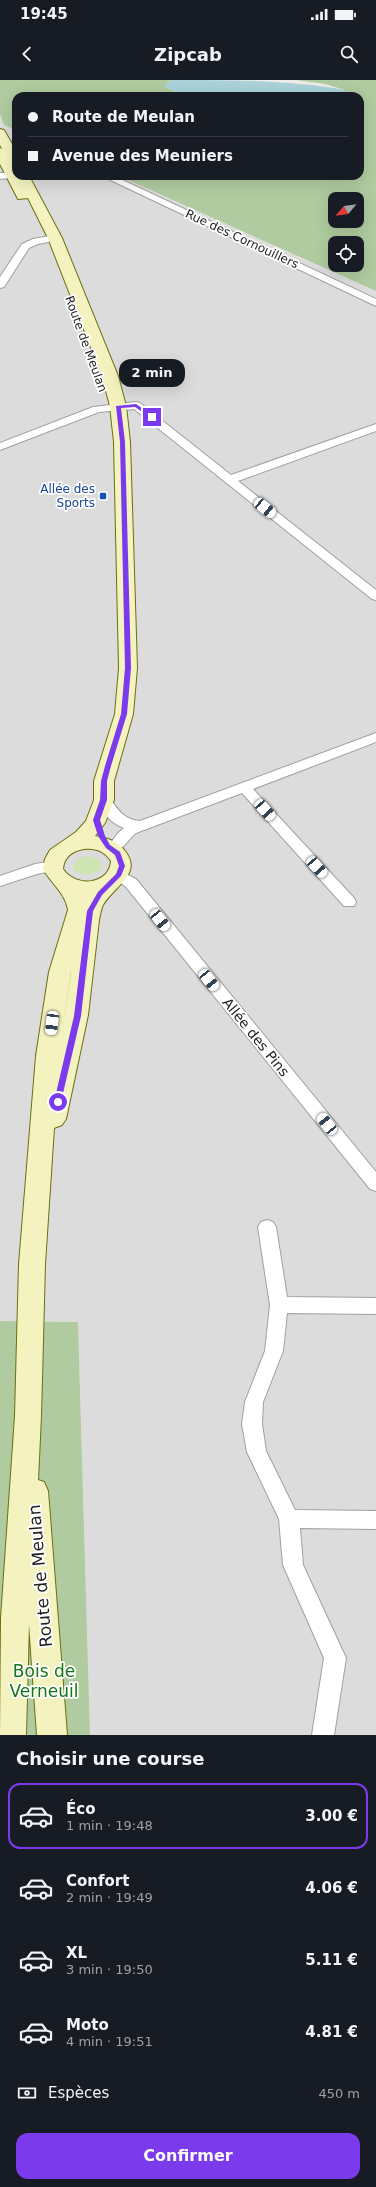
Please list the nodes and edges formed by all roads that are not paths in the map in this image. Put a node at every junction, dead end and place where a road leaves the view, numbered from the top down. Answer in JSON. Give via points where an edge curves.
{"nodes":[{"id":1,"x":0,"y":133,"type":"edge"},
{"id":2,"x":12,"y":166,"type":"edge"},
{"id":3,"x":19,"y":180,"type":"edge"},
{"id":4,"x":116,"y":180,"type":"edge"},
{"id":5,"x":50,"y":239,"type":"junction"},
{"id":6,"x":0,"y":285,"type":"edge"},
{"id":7,"x":376,"y":303,"type":"edge"},
{"id":8,"x":113,"y":407,"type":"junction"},
{"id":9,"x":376,"y":427,"type":"edge"},
{"id":10,"x":0,"y":447,"type":"edge"},
{"id":11,"x":229,"y":480,"type":"junction"},
{"id":12,"x":376,"y":596,"type":"edge"},
{"id":13,"x":376,"y":737,"type":"edge"},
{"id":14,"x":244,"y":786,"type":"junction"},
{"id":15,"x":104,"y":800,"type":"junction"},
{"id":16,"x":96,"y":820,"type":"junction"},
{"id":17,"x":140,"y":826,"type":"junction"},
{"id":18,"x":110,"y":848,"type":"junction"},
{"id":19,"x":64,"y":849,"type":"junction"},
{"id":20,"x":59,"y":875,"type":"junction"},
{"id":21,"x":114,"y":879,"type":"junction"},
{"id":22,"x":0,"y":881,"type":"edge"},
{"id":23,"x":349,"y":902,"type":"dead end"},
{"id":24,"x":376,"y":1184,"type":"edge"},
{"id":25,"x":39,"y":1186,"type":"junction"},
{"id":26,"x":267,"y":1227,"type":"dead end"},
{"id":27,"x":279,"y":1305,"type":"junction"},
{"id":28,"x":376,"y":1306,"type":"edge"},
{"id":29,"x":28,"y":1416,"type":"junction"},
{"id":30,"x":289,"y":1520,"type":"junction"},
{"id":31,"x":376,"y":1520,"type":"edge"},
{"id":32,"x":11,"y":1735,"type":"edge"},
{"id":33,"x":52,"y":1735,"type":"edge"},
{"id":34,"x":323,"y":1735,"type":"edge"}],
"edges":[{"from":1,"to":2,"type":"main road","name":"Route de Meulan"},
{"from":3,"to":5,"type":"main road","name":"Route de Meulan"},
{"from":4,"to":7,"type":"street","name":"Rue des Cornouillers"},
{"from":5,"to":6,"type":"street","via":[[25,246]]},
{"from":5,"to":8,"type":"main road","name":"Route de Meulan","via":[[110,376]]},
{"from":8,"to":10,"type":"street","via":[[97,409]]},
{"from":8,"to":11,"type":"street","via":[[136,405]]},
{"from":8,"to":15,"type":"main road","name":"Route de Meulan","via":[[122,442],[128,668],[124,714],[104,781]]},
{"from":9,"to":11,"type":"street"},
{"from":11,"to":12,"type":"street"},
{"from":13,"to":14,"type":"street"},
{"from":14,"to":17,"type":"street"},
{"from":14,"to":23,"type":"street"},
{"from":15,"to":16,"type":"main road","name":"Route de Meulan"},
{"from":15,"to":17,"type":"street","via":[[115,818],[127,825]]},
{"from":16,"to":18,"type":"main road","via":[[99,832]]},
{"from":16,"to":19,"type":"main road","name":"Route de Meulan","via":[[83,837]]},
{"from":17,"to":18,"type":"street","via":[[126,833]]},
{"from":18,"to":19,"type":"main road","via":[[83,842]]},
{"from":18,"to":21,"type":"main road","via":[[121,860],[121,869]]},
{"from":19,"to":20,"type":"main road","via":[[55,858]]},
{"from":20,"to":21,"type":"main road","via":[[76,888],[90,889]]},
{"from":20,"to":22,"type":"street","via":[[35,869]]},
{"from":20,"to":25,"type":"main road","name":"Route de Meulan","via":[[77,899],[79,910],[56,994],[48,1056]]},
{"from":21,"to":24,"type":"street","name":"Allée des Pins","via":[[130,883]]},
{"from":21,"to":25,"type":"main road","name":"Route de Meulan","via":[[93,903],[88,920],[77,1016]]},
{"from":25,"to":29,"type":"main road","name":"Route de Meulan","via":[[32,1264]]},
{"from":26,"to":27,"type":"street"},
{"from":27,"to":28,"type":"street"},
{"from":27,"to":30,"type":"street","via":[[274,1351],[254,1402],[252,1424],[257,1452]]},
{"from":29,"to":32,"type":"main road","name":"Route de Meulan","via":[[15,1618]]},
{"from":29,"to":33,"type":"main road","name":"Route de Meulan"},
{"from":30,"to":31,"type":"street"},
{"from":30,"to":34,"type":"street","via":[[293,1565],[334,1658]]}]}
